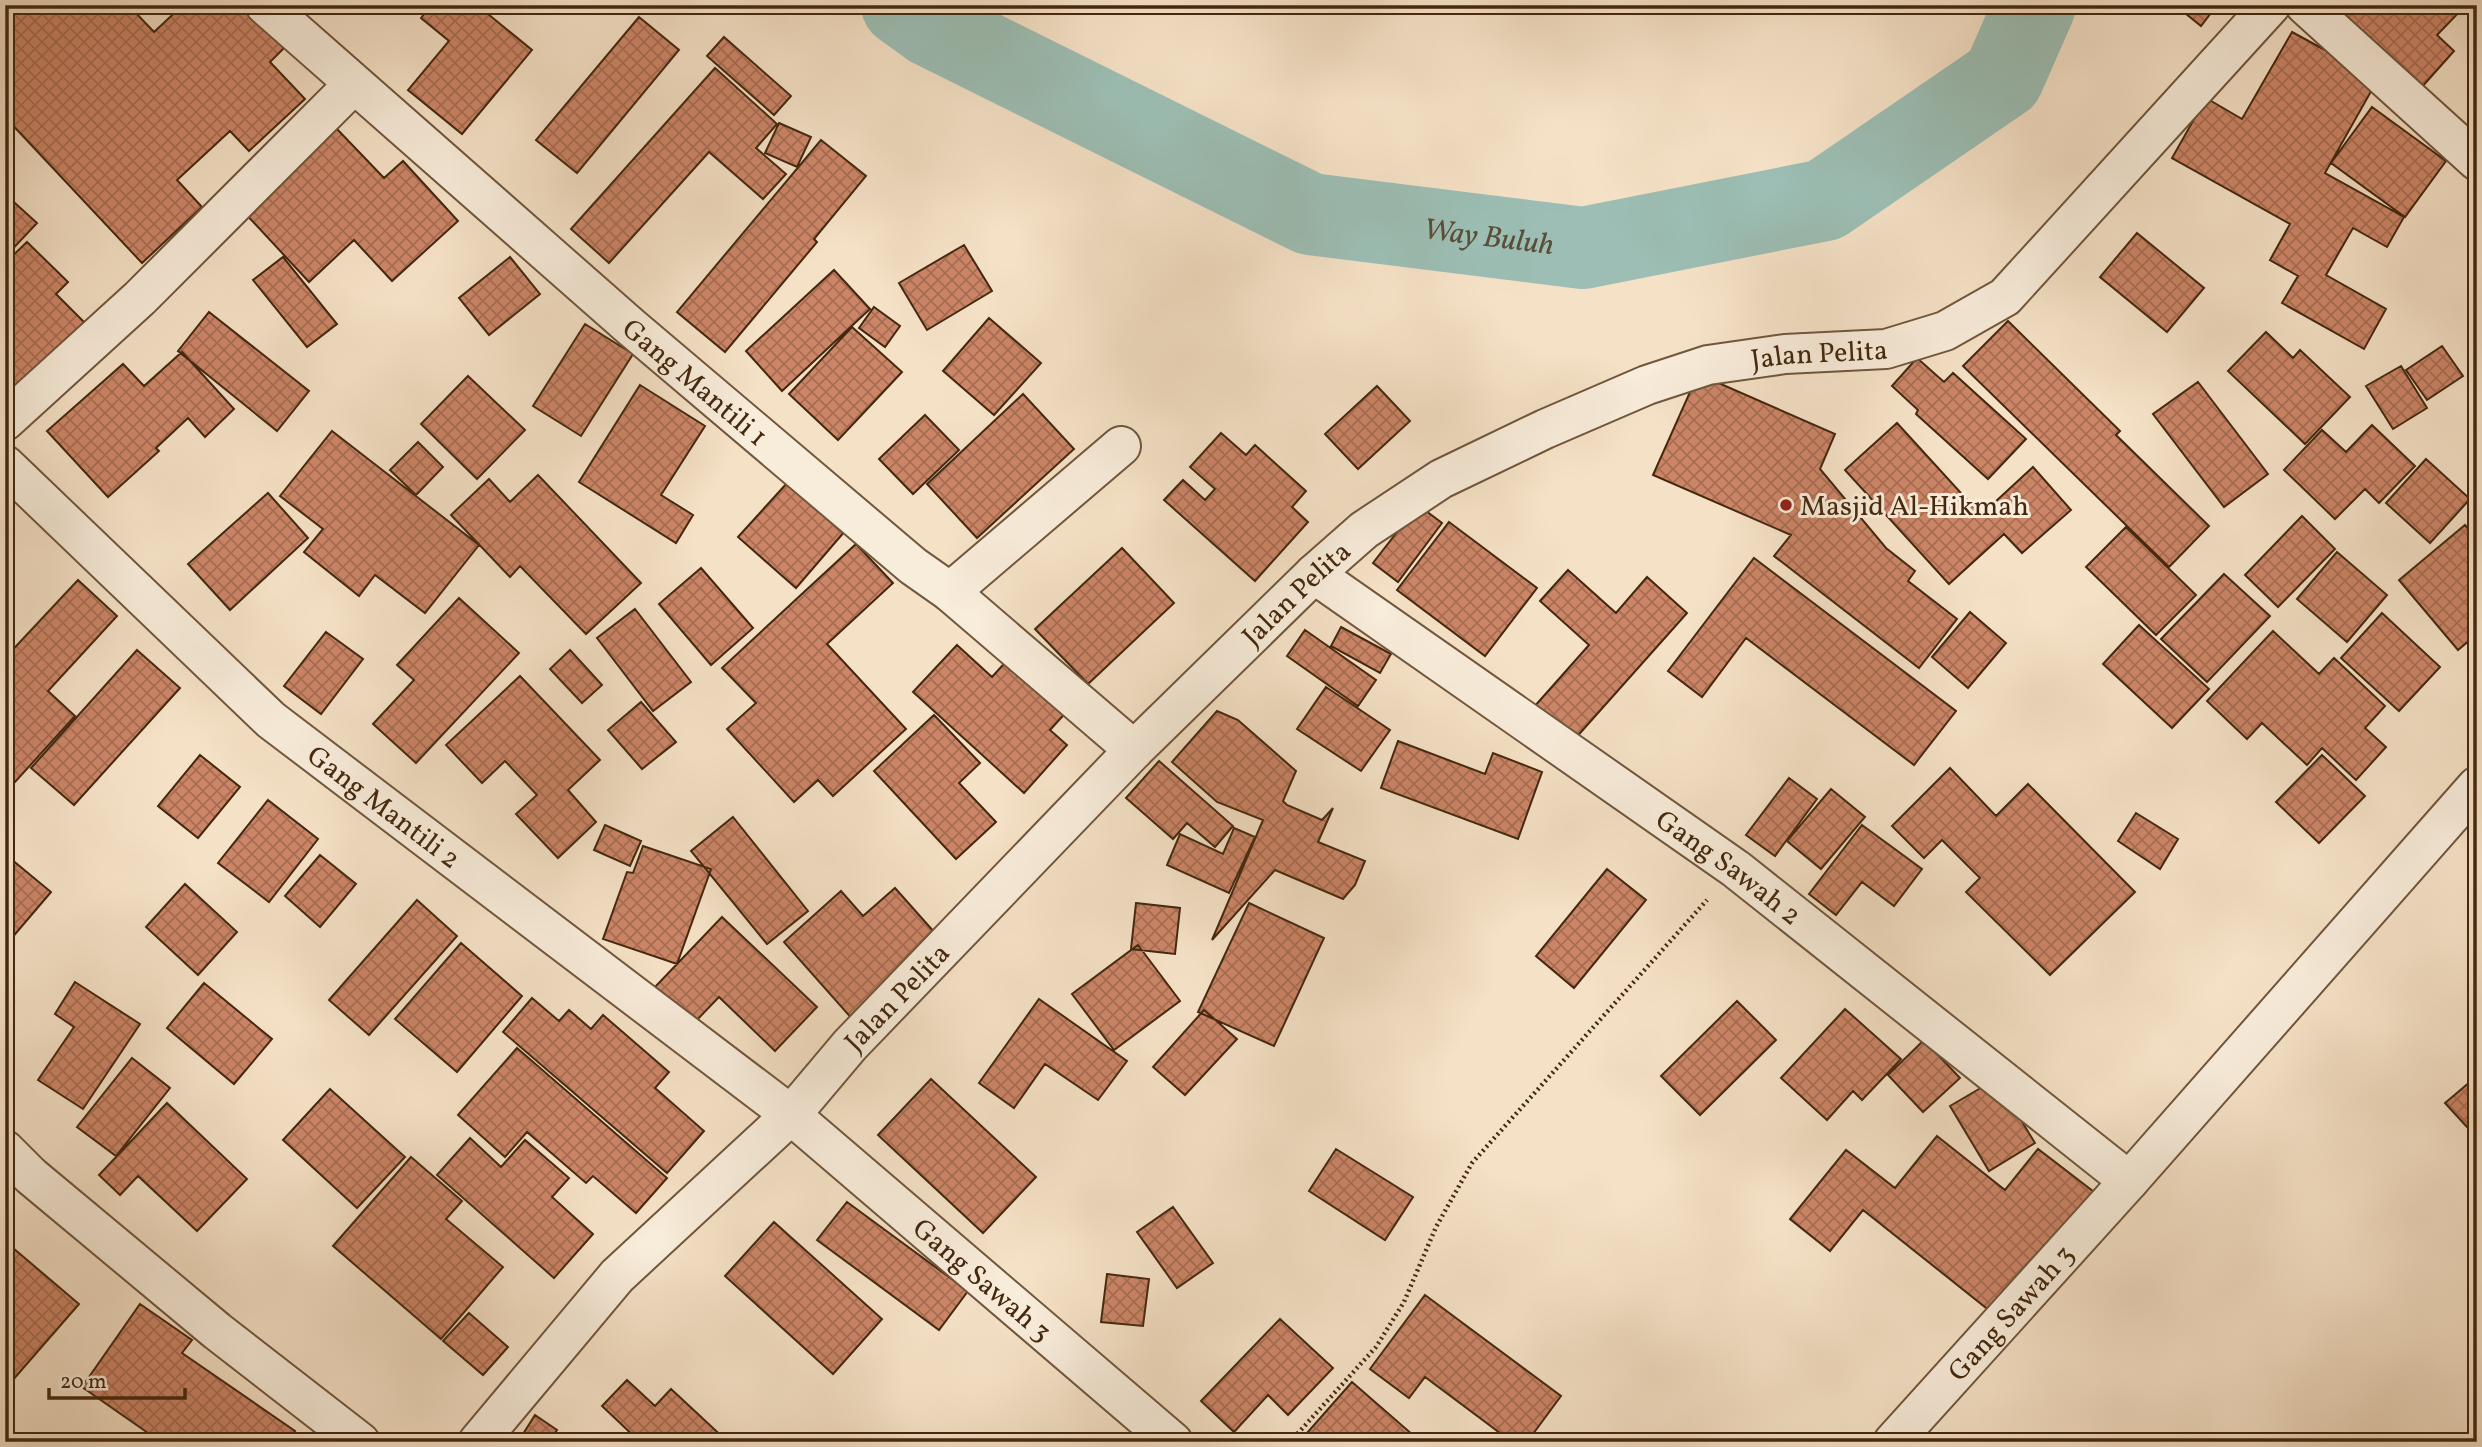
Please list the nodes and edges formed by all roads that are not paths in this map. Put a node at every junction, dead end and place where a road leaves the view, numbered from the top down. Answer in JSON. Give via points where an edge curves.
{"nodes":[{"id":1,"x":265,"y":5,"type":"edge"},
{"id":2,"x":2271,"y":5,"type":"edge"},
{"id":3,"x":2305,"y":5,"type":"edge"},
{"id":4,"x":354,"y":84,"type":"junction"},
{"id":5,"x":2477,"y":160,"type":"edge"},
{"id":6,"x":5,"y":421,"type":"edge"},
{"id":7,"x":1121,"y":446,"type":"dead end"},
{"id":8,"x":5,"y":465,"type":"edge"},
{"id":9,"x":1314,"y":573,"type":"junction"},
{"id":10,"x":950,"y":592,"type":"junction"},
{"id":11,"x":1133,"y":750,"type":"junction"},
{"id":12,"x":2477,"y":786,"type":"edge"},
{"id":13,"x":791,"y":1115,"type":"junction"},
{"id":14,"x":5,"y":1150,"type":"edge"},
{"id":15,"x":2129,"y":1181,"type":"junction"},
{"id":16,"x":360,"y":1442,"type":"edge"},
{"id":17,"x":478,"y":1442,"type":"edge"},
{"id":18,"x":1173,"y":1442,"type":"edge"},
{"id":19,"x":1892,"y":1442,"type":"edge"}],
"edges":[{"from":1,"to":4,"type":"street","name":"Gang Mantili 1"},
{"from":2,"to":9,"type":"street","name":"Jalan Pelita","via":[[2005,297],[1945,331],[1886,349],[1708,365],[1647,385],[1441,479],[1364,530]]},
{"from":3,"to":5,"type":"street"},
{"from":4,"to":6,"type":"street","via":[[140,298]]},
{"from":4,"to":10,"type":"street","name":"Gang Mantili 1","via":[[631,327],[913,566]]},
{"from":7,"to":10,"type":"street"},
{"from":8,"to":13,"type":"street","name":"Gang Mantili 2","via":[[271,720]]},
{"from":9,"to":11,"type":"street","name":"Jalan Pelita"},
{"from":9,"to":15,"type":"street","name":"Gang Sawah 2","via":[[1735,869]]},
{"from":10,"to":11,"type":"street","name":"Gang Mantili 1"},
{"from":11,"to":13,"type":"street","name":"Jalan Pelita","via":[[850,1045]]},
{"from":12,"to":15,"type":"street","name":"Gang Sawah 3"},
{"from":13,"to":17,"type":"street","name":"Jalan Pelita","via":[[617,1276]]},
{"from":13,"to":18,"type":"street","name":"Gang Sawah 3"},
{"from":14,"to":16,"type":"street","via":[[217,1331]]},
{"from":15,"to":19,"type":"street","name":"Gang Sawah 3"}]}
